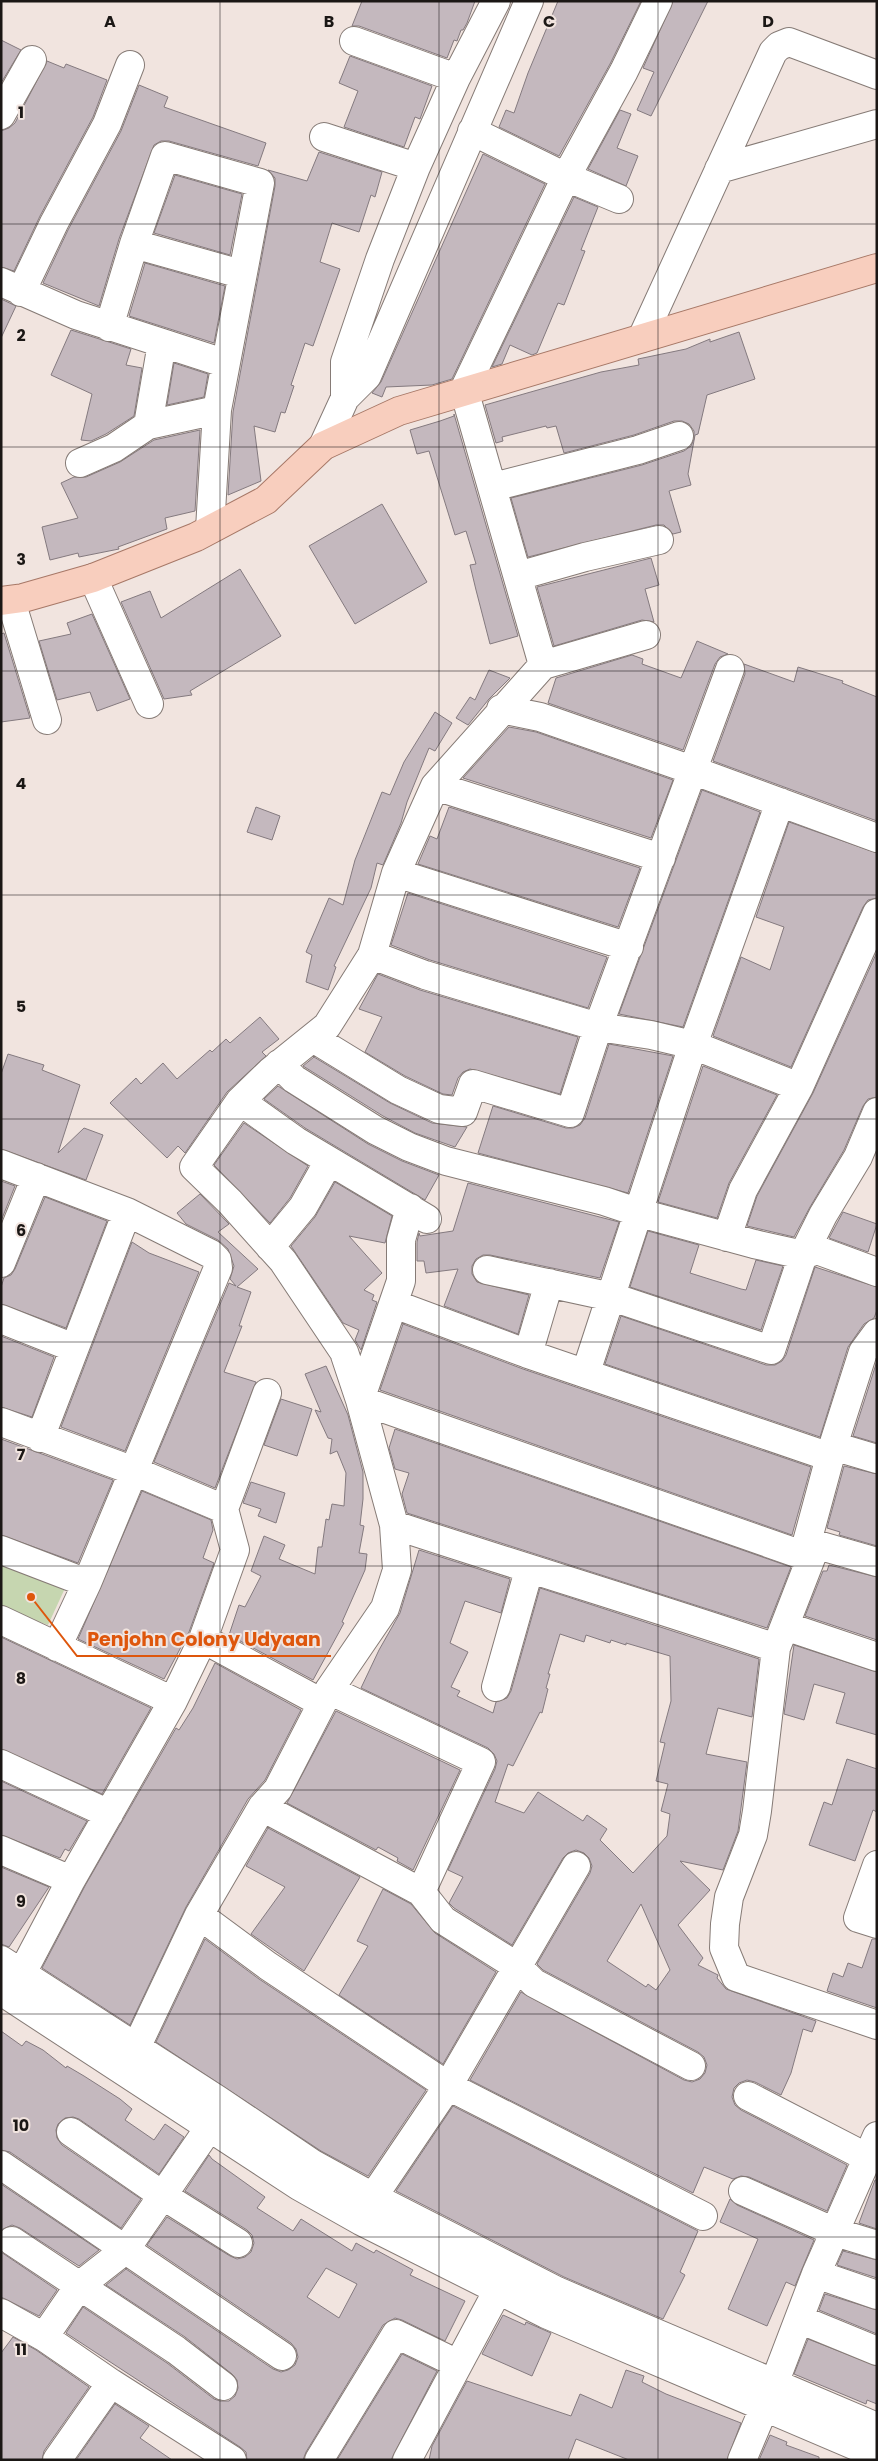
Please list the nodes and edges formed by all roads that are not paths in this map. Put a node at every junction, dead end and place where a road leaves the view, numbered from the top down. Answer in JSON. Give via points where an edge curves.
{"nodes":[{"id":1,"x":496,"y":1,"type":"edge"},
{"id":2,"x":530,"y":1,"type":"edge"},
{"id":3,"x":658,"y":1,"type":"edge"},
{"id":4,"x":354,"y":41,"type":"dead end"},
{"id":5,"x":32,"y":60,"type":"dead end"},
{"id":6,"x":130,"y":65,"type":"dead end"},
{"id":7,"x":877,"y":75,"type":"edge"},
{"id":8,"x":456,"y":78,"type":"junction"},
{"id":9,"x":1,"y":115,"type":"edge"},
{"id":10,"x":877,"y":124,"type":"edge"},
{"id":11,"x":472,"y":131,"type":"junction"},
{"id":12,"x":324,"y":137,"type":"dead end"},
{"id":13,"x":416,"y":167,"type":"junction"},
{"id":14,"x":719,"y":169,"type":"junction"},
{"id":15,"x":566,"y":177,"type":"junction"},
{"id":16,"x":619,"y":199,"type":"dead end"},
{"id":17,"x":134,"y":244,"type":"junction"},
{"id":18,"x":877,"y":268,"type":"edge"},
{"id":19,"x":241,"y":274,"type":"junction"},
{"id":20,"x":11,"y":287,"type":"edge"},
{"id":21,"x":109,"y":327,"type":"junction"},
{"id":22,"x":642,"y":338,"type":"junction"},
{"id":23,"x":162,"y":343,"type":"junction"},
{"id":24,"x":224,"y":363,"type":"junction"},
{"id":25,"x":464,"y":390,"type":"junction"},
{"id":26,"x":345,"y":398,"type":"junction"},
{"id":27,"x":217,"y":410,"type":"junction"},
{"id":28,"x":148,"y":425,"type":"junction"},
{"id":29,"x":679,"y":436,"type":"dead end"},
{"id":30,"x":323,"y":446,"type":"junction"},
{"id":31,"x":80,"y":463,"type":"dead end"},
{"id":32,"x":493,"y":487,"type":"junction"},
{"id":33,"x":210,"y":529,"type":"junction"},
{"id":34,"x":659,"y":540,"type":"dead end"},
{"id":35,"x":518,"y":576,"type":"junction"},
{"id":36,"x":93,"y":578,"type":"junction"},
{"id":37,"x":6,"y":601,"type":"edge"},
{"id":38,"x":646,"y":634,"type":"dead end"},
{"id":39,"x":543,"y":665,"type":"junction"},
{"id":40,"x":730,"y":669,"type":"dead end"},
{"id":41,"x":149,"y":704,"type":"dead end"},
{"id":42,"x":501,"y":710,"type":"junction"},
{"id":43,"x":47,"y":720,"type":"dead end"},
{"id":44,"x":692,"y":770,"type":"junction"},
{"id":45,"x":435,"y":786,"type":"junction"},
{"id":46,"x":780,"y":802,"type":"junction"},
{"id":47,"x":877,"y":838,"type":"edge"},
{"id":48,"x":661,"y":858,"type":"junction"},
{"id":49,"x":396,"y":873,"type":"junction"},
{"id":50,"x":877,"y":913,"type":"edge"},
{"id":51,"x":629,"y":947,"type":"junction"},
{"id":52,"x":372,"y":955,"type":"junction"},
{"id":53,"x":598,"y":1027,"type":"junction"},
{"id":54,"x":313,"y":1038,"type":"junction"},
{"id":55,"x":693,"y":1045,"type":"junction"},
{"id":56,"x":279,"y":1064,"type":"junction"},
{"id":57,"x":799,"y":1087,"type":"junction"},
{"id":58,"x":240,"y":1101,"type":"junction"},
{"id":59,"x":877,"y":1112,"type":"edge"},
{"id":60,"x":330,"y":1161,"type":"junction"},
{"id":61,"x":867,"y":1161,"type":"edge"},
{"id":62,"x":1,"y":1164,"type":"edge"},
{"id":63,"x":36,"y":1177,"type":"junction"},
{"id":64,"x":127,"y":1212,"type":"junction"},
{"id":65,"x":640,"y":1213,"type":"junction"},
{"id":66,"x":727,"y":1237,"type":"junction"},
{"id":67,"x":270,"y":1247,"type":"junction"},
{"id":68,"x":803,"y":1256,"type":"junction"},
{"id":69,"x":1,"y":1263,"type":"edge"},
{"id":70,"x":487,"y":1270,"type":"dead end"},
{"id":71,"x":877,"y":1272,"type":"edge"},
{"id":72,"x":549,"y":1282,"type":"junction"},
{"id":73,"x":612,"y":1297,"type":"junction"},
{"id":74,"x":394,"y":1304,"type":"junction"},
{"id":75,"x":1,"y":1319,"type":"edge"},
{"id":76,"x":872,"y":1347,"type":"edge"},
{"id":77,"x":74,"y":1348,"type":"junction"},
{"id":78,"x":528,"y":1354,"type":"junction"},
{"id":79,"x":586,"y":1372,"type":"junction"},
{"id":80,"x":267,"y":1393,"type":"dead end"},
{"id":81,"x":360,"y":1400,"type":"junction"},
{"id":82,"x":1,"y":1422,"type":"edge"},
{"id":83,"x":40,"y":1438,"type":"junction"},
{"id":84,"x":831,"y":1452,"type":"junction"},
{"id":85,"x":877,"y":1459,"type":"edge"},
{"id":86,"x":134,"y":1470,"type":"junction"},
{"id":87,"x":224,"y":1509,"type":"junction"},
{"id":88,"x":394,"y":1525,"type":"junction"},
{"id":89,"x":1,"y":1550,"type":"edge"},
{"id":90,"x":809,"y":1550,"type":"junction"},
{"id":91,"x":877,"y":1562,"type":"edge"},
{"id":92,"x":529,"y":1570,"type":"junction"},
{"id":93,"x":87,"y":1583,"type":"junction"},
{"id":94,"x":1,"y":1620,"type":"edge"},
{"id":95,"x":780,"y":1637,"type":"junction"},
{"id":96,"x":203,"y":1638,"type":"junction"},
{"id":97,"x":57,"y":1647,"type":"junction"},
{"id":98,"x":877,"y":1657,"type":"edge"},
{"id":99,"x":496,"y":1687,"type":"dead end"},
{"id":100,"x":325,"y":1697,"type":"junction"},
{"id":101,"x":173,"y":1701,"type":"junction"},
{"id":102,"x":1,"y":1764,"type":"edge"},
{"id":103,"x":262,"y":1807,"type":"junction"},
{"id":104,"x":109,"y":1814,"type":"junction"},
{"id":105,"x":1,"y":1850,"type":"edge"},
{"id":106,"x":877,"y":1865,"type":"edge"},
{"id":107,"x":576,"y":1866,"type":"dead end"},
{"id":108,"x":71,"y":1880,"type":"junction"},
{"id":109,"x":420,"y":1892,"type":"junction"},
{"id":110,"x":199,"y":1915,"type":"junction"},
{"id":111,"x":877,"y":1924,"type":"edge"},
{"id":112,"x":12,"y":1967,"type":"edge"},
{"id":113,"x":518,"y":1967,"type":"junction"},
{"id":114,"x":1,"y":1991,"type":"edge"},
{"id":115,"x":877,"y":2025,"type":"edge"},
{"id":116,"x":136,"y":2048,"type":"junction"},
{"id":117,"x":691,"y":2066,"type":"dead end"},
{"id":118,"x":448,"y":2086,"type":"junction"},
{"id":119,"x":748,"y":2096,"type":"dead end"},
{"id":120,"x":218,"y":2100,"type":"junction"},
{"id":121,"x":209,"y":2128,"type":"junction"},
{"id":122,"x":72,"y":2132,"type":"dead end"},
{"id":123,"x":872,"y":2147,"type":"edge"},
{"id":124,"x":1,"y":2165,"type":"edge"},
{"id":125,"x":743,"y":2191,"type":"dead end"},
{"id":126,"x":162,"y":2195,"type":"junction"},
{"id":127,"x":373,"y":2197,"type":"junction"},
{"id":128,"x":703,"y":2216,"type":"dead end"},
{"id":129,"x":835,"y":2232,"type":"junction"},
{"id":130,"x":12,"y":2241,"type":"dead end"},
{"id":131,"x":238,"y":2243,"type":"dead end"},
{"id":132,"x":877,"y":2245,"type":"edge"},
{"id":133,"x":125,"y":2250,"type":"junction"},
{"id":134,"x":503,"y":2263,"type":"junction"},
{"id":135,"x":816,"y":2274,"type":"junction"},
{"id":136,"x":79,"y":2286,"type":"junction"},
{"id":137,"x":498,"y":2290,"type":"junction"},
{"id":138,"x":877,"y":2295,"type":"edge"},
{"id":139,"x":4,"y":2319,"type":"edge"},
{"id":140,"x":799,"y":2319,"type":"junction"},
{"id":141,"x":44,"y":2337,"type":"junction"},
{"id":142,"x":877,"y":2351,"type":"edge"},
{"id":143,"x":282,"y":2356,"type":"dead end"},
{"id":144,"x":685,"y":2360,"type":"junction"},
{"id":145,"x":458,"y":2364,"type":"junction"},
{"id":146,"x":111,"y":2383,"type":"junction"},
{"id":147,"x":223,"y":2386,"type":"dead end"},
{"id":148,"x":769,"y":2396,"type":"junction"},
{"id":149,"x":877,"y":2427,"type":"edge"},
{"id":150,"x":877,"y":2455,"type":"edge"},
{"id":151,"x":215,"y":2456,"type":"edge"},
{"id":152,"x":57,"y":2460,"type":"edge"},
{"id":153,"x":319,"y":2460,"type":"edge"},
{"id":154,"x":407,"y":2460,"type":"edge"},
{"id":155,"x":742,"y":2460,"type":"edge"}],
"edges":[{"from":1,"to":8,"type":"street"},
{"from":2,"to":11,"type":"street"},
{"from":3,"to":15,"type":"street"},
{"from":4,"to":8,"type":"street"},
{"from":5,"to":9,"type":"street"},
{"from":6,"to":20,"type":"street","via":[[107,124],[54,223]]},
{"from":7,"to":14,"type":"street","via":[[789,42],[778,46]]},
{"from":8,"to":13,"type":"street"},
{"from":10,"to":14,"type":"street"},
{"from":11,"to":15,"type":"street"},
{"from":11,"to":26,"type":"street","via":[[367,376]]},
{"from":12,"to":13,"type":"street"},
{"from":13,"to":26,"type":"street","via":[[345,362]]},
{"from":14,"to":22,"type":"street"},
{"from":15,"to":16,"type":"street"},
{"from":15,"to":25,"type":"street"},
{"from":17,"to":19,"type":"street"},
{"from":17,"to":19,"type":"street","via":[[165,156],[260,183]]},
{"from":17,"to":21,"type":"street"},
{"from":18,"to":22,"type":"main road"},
{"from":19,"to":24,"type":"street"},
{"from":20,"to":21,"type":"street","via":[[60,310]]},
{"from":21,"to":23,"type":"street"},
{"from":22,"to":25,"type":"main road"},
{"from":23,"to":24,"type":"street"},
{"from":23,"to":28,"type":"street"},
{"from":24,"to":27,"type":"street"},
{"from":25,"to":30,"type":"main road","via":[[399,411]]},
{"from":25,"to":32,"type":"street"},
{"from":26,"to":30,"type":"street"},
{"from":27,"to":28,"type":"street"},
{"from":27,"to":33,"type":"street"},
{"from":28,"to":31,"type":"street","via":[[114,448]]},
{"from":29,"to":32,"type":"street","via":[[638,450]]},
{"from":30,"to":33,"type":"main road","via":[[266,500]]},
{"from":32,"to":35,"type":"street"},
{"from":33,"to":36,"type":"main road"},
{"from":34,"to":35,"type":"street"},
{"from":35,"to":39,"type":"street"},
{"from":36,"to":37,"type":"main road"},
{"from":36,"to":41,"type":"street"},
{"from":37,"to":43,"type":"street"},
{"from":38,"to":39,"type":"street"},
{"from":39,"to":42,"type":"street"},
{"from":40,"to":44,"type":"street"},
{"from":42,"to":44,"type":"street","via":[[540,717]]},
{"from":42,"to":45,"type":"street"},
{"from":44,"to":46,"type":"street"},
{"from":44,"to":48,"type":"street"},
{"from":45,"to":48,"type":"street"},
{"from":45,"to":49,"type":"street"},
{"from":46,"to":47,"type":"street"},
{"from":46,"to":55,"type":"street"},
{"from":48,"to":51,"type":"street"},
{"from":49,"to":51,"type":"street"},
{"from":49,"to":52,"type":"street"},
{"from":50,"to":57,"type":"street"},
{"from":51,"to":53,"type":"street"},
{"from":52,"to":53,"type":"street","via":[[425,975]]},
{"from":52,"to":54,"type":"street","via":[[327,1026]]},
{"from":53,"to":54,"type":"street","via":[[570,1113],[472,1084],[463,1112],[439,1109],[398,1090]]},
{"from":53,"to":55,"type":"street"},
{"from":54,"to":56,"type":"street"},
{"from":55,"to":57,"type":"street"},
{"from":55,"to":65,"type":"street"},
{"from":56,"to":58,"type":"street"},
{"from":56,"to":65,"type":"street","via":[[294,1079],[325,1099],[408,1147],[446,1161],[594,1198]]},
{"from":57,"to":66,"type":"street","via":[[743,1190]]},
{"from":58,"to":60,"type":"street"},
{"from":58,"to":67,"type":"street","via":[[194,1167]]},
{"from":59,"to":61,"type":"street"},
{"from":60,"to":67,"type":"street","via":[[303,1207]]},
{"from":60,"to":74,"type":"street","via":[[418,1214],[401,1240],[401,1281]]},
{"from":61,"to":68,"type":"street","via":[[823,1215]]},
{"from":62,"to":63,"type":"street"},
{"from":63,"to":64,"type":"street"},
{"from":63,"to":69,"type":"street"},
{"from":64,"to":77,"type":"street"},
{"from":64,"to":86,"type":"street","via":[[211,1254],[217,1260],[218,1268]]},
{"from":65,"to":66,"type":"street"},
{"from":65,"to":73,"type":"street"},
{"from":66,"to":68,"type":"street"},
{"from":67,"to":81,"type":"street","via":[[283,1261],[344,1352]]},
{"from":68,"to":71,"type":"street","via":[[817,1250]]},
{"from":68,"to":73,"type":"street","via":[[771,1350]]},
{"from":70,"to":72,"type":"street"},
{"from":72,"to":73,"type":"street"},
{"from":72,"to":78,"type":"street"},
{"from":73,"to":79,"type":"street"},
{"from":74,"to":78,"type":"street"},
{"from":74,"to":81,"type":"street"},
{"from":75,"to":77,"type":"street"},
{"from":76,"to":84,"type":"street"},
{"from":77,"to":83,"type":"street"},
{"from":78,"to":79,"type":"street"},
{"from":79,"to":84,"type":"street"},
{"from":80,"to":87,"type":"street"},
{"from":81,"to":88,"type":"street"},
{"from":81,"to":90,"type":"street"},
{"from":82,"to":83,"type":"street"},
{"from":83,"to":86,"type":"street"},
{"from":84,"to":85,"type":"street"},
{"from":84,"to":90,"type":"street"},
{"from":86,"to":87,"type":"street"},
{"from":86,"to":93,"type":"street"},
{"from":87,"to":96,"type":"street","via":[[235,1550]]},
{"from":88,"to":92,"type":"street"},
{"from":88,"to":100,"type":"street","via":[[397,1570],[385,1608]]},
{"from":89,"to":93,"type":"street"},
{"from":90,"to":91,"type":"street"},
{"from":90,"to":95,"type":"street"},
{"from":92,"to":95,"type":"street"},
{"from":92,"to":99,"type":"street"},
{"from":93,"to":97,"type":"street"},
{"from":94,"to":97,"type":"street"},
{"from":95,"to":98,"type":"street"},
{"from":95,"to":115,"type":"street","via":[[753,1835],[729,1897],[724,1948],[736,1977]]},
{"from":96,"to":100,"type":"street"},
{"from":96,"to":101,"type":"street"},
{"from":97,"to":101,"type":"street"},
{"from":100,"to":103,"type":"street","via":[[278,1789]]},
{"from":100,"to":109,"type":"street","via":[[481,1762]]},
{"from":101,"to":104,"type":"street"},
{"from":102,"to":104,"type":"street"},
{"from":103,"to":109,"type":"street"},
{"from":103,"to":110,"type":"street"},
{"from":104,"to":108,"type":"street"},
{"from":105,"to":108,"type":"street"},
{"from":106,"to":111,"type":"street","via":[[858,1918]]},
{"from":107,"to":113,"type":"street"},
{"from":108,"to":112,"type":"street"},
{"from":109,"to":113,"type":"street","via":[[443,1920]]},
{"from":110,"to":116,"type":"street"},
{"from":110,"to":118,"type":"street","via":[[268,1966]]},
{"from":112,"to":116,"type":"street"},
{"from":113,"to":117,"type":"street","via":[[534,1983]]},
{"from":113,"to":118,"type":"street"},
{"from":114,"to":121,"type":"street"},
{"from":116,"to":120,"type":"street"},
{"from":118,"to":127,"type":"street"},
{"from":118,"to":128,"type":"street"},
{"from":119,"to":123,"type":"street"},
{"from":120,"to":121,"type":"street"},
{"from":120,"to":127,"type":"street","via":[[313,2164]]},
{"from":121,"to":126,"type":"street"},
{"from":121,"to":137,"type":"street","via":[[299,2186]]},
{"from":122,"to":126,"type":"street"},
{"from":123,"to":129,"type":"street"},
{"from":124,"to":133,"type":"street"},
{"from":125,"to":129,"type":"street"},
{"from":126,"to":131,"type":"street"},
{"from":126,"to":133,"type":"street"},
{"from":127,"to":134,"type":"street"},
{"from":129,"to":132,"type":"street"},
{"from":129,"to":135,"type":"street"},
{"from":130,"to":136,"type":"street"},
{"from":133,"to":136,"type":"street"},
{"from":133,"to":143,"type":"street"},
{"from":134,"to":137,"type":"street"},
{"from":134,"to":144,"type":"street"},
{"from":135,"to":138,"type":"street"},
{"from":135,"to":140,"type":"street"},
{"from":136,"to":141,"type":"street"},
{"from":136,"to":147,"type":"street","via":[[176,2350]]},
{"from":137,"to":144,"type":"street","via":[[546,2314]]},
{"from":137,"to":145,"type":"street"},
{"from":139,"to":141,"type":"street"},
{"from":140,"to":142,"type":"street"},
{"from":140,"to":148,"type":"street"},
{"from":141,"to":146,"type":"street"},
{"from":144,"to":148,"type":"street"},
{"from":145,"to":153,"type":"street","via":[[396,2334]]},
{"from":145,"to":154,"type":"street"},
{"from":146,"to":151,"type":"street"},
{"from":146,"to":152,"type":"street"},
{"from":148,"to":149,"type":"street"},
{"from":148,"to":150,"type":"street"},
{"from":148,"to":155,"type":"street"}]}
